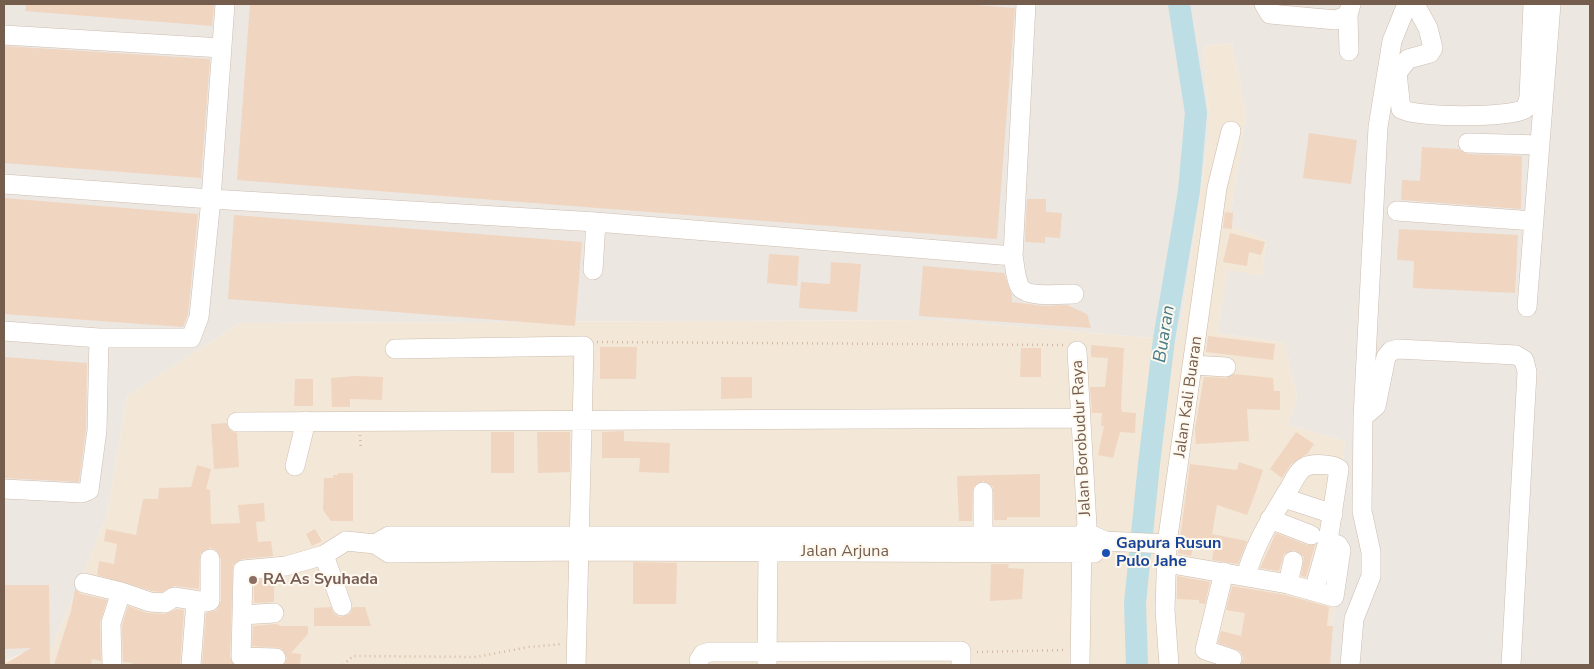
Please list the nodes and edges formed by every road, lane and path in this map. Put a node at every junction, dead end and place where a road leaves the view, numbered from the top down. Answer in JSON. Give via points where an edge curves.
{"nodes":[{"id":1,"x":225,"y":4,"type":"edge"},
{"id":2,"x":1026,"y":4,"type":"edge"},
{"id":3,"x":1264,"y":4,"type":"edge"},
{"id":4,"x":1532,"y":4,"type":"edge"},
{"id":5,"x":1552,"y":4,"type":"edge"},
{"id":6,"x":1412,"y":6,"type":"edge"},
{"id":7,"x":1350,"y":9,"type":"edge"},
{"id":8,"x":4,"y":35,"type":"edge"},
{"id":9,"x":222,"y":48,"type":"junction"},
{"id":10,"x":1349,"y":51,"type":"dead end"},
{"id":11,"x":1231,"y":131,"type":"dead end"},
{"id":12,"x":1468,"y":142,"type":"dead end"},
{"id":13,"x":1540,"y":145,"type":"junction"},
{"id":14,"x":4,"y":184,"type":"edge"},
{"id":15,"x":211,"y":199,"type":"junction"},
{"id":16,"x":1397,"y":211,"type":"dead end"},
{"id":17,"x":1534,"y":221,"type":"junction"},
{"id":18,"x":596,"y":222,"type":"junction"},
{"id":19,"x":1013,"y":256,"type":"junction"},
{"id":20,"x":593,"y":270,"type":"dead end"},
{"id":21,"x":1074,"y":294,"type":"dead end"},
{"id":22,"x":1527,"y":307,"type":"dead end"},
{"id":23,"x":4,"y":332,"type":"edge"},
{"id":24,"x":99,"y":338,"type":"junction"},
{"id":25,"x":584,"y":346,"type":"junction"},
{"id":26,"x":395,"y":349,"type":"dead end"},
{"id":27,"x":1077,"y":350,"type":"joint"},
{"id":28,"x":1193,"y":365,"type":"junction"},
{"id":29,"x":1226,"y":367,"type":"dead end"},
{"id":30,"x":1363,"y":416,"type":"junction"},
{"id":31,"x":1081,"y":418,"type":"junction"},
{"id":32,"x":582,"y":420,"type":"junction"},
{"id":33,"x":306,"y":421,"type":"junction"},
{"id":34,"x":237,"y":422,"type":"dead end"},
{"id":35,"x":295,"y":466,"type":"dead end"},
{"id":36,"x":4,"y":489,"type":"edge"},
{"id":37,"x":983,"y":492,"type":"dead end"},
{"id":38,"x":1284,"y":498,"type":"junction"},
{"id":39,"x":1333,"y":514,"type":"junction"},
{"id":40,"x":1270,"y":519,"type":"junction"},
{"id":41,"x":983,"y":536,"type":"junction"},
{"id":42,"x":1319,"y":538,"type":"junction"},
{"id":43,"x":1094,"y":541,"type":"junction"},
{"id":44,"x":1164,"y":543,"type":"junction"},
{"id":45,"x":580,"y":544,"type":"junction"},
{"id":46,"x":692,"y":544,"type":"junction"},
{"id":47,"x":790,"y":544,"type":"junction"},
{"id":48,"x":922,"y":544,"type":"junction"},
{"id":49,"x":768,"y":552,"type":"junction"},
{"id":50,"x":324,"y":555,"type":"junction"},
{"id":51,"x":210,"y":559,"type":"dead end"},
{"id":52,"x":1293,"y":561,"type":"dead end"},
{"id":53,"x":1166,"y":563,"type":"junction"},
{"id":54,"x":1224,"y":572,"type":"junction"},
{"id":55,"x":1246,"y":576,"type":"junction"},
{"id":56,"x":84,"y":583,"type":"dead end"},
{"id":57,"x":1288,"y":584,"type":"junction"},
{"id":58,"x":121,"y":592,"type":"junction"},
{"id":59,"x":196,"y":601,"type":"junction"},
{"id":60,"x":342,"y":606,"type":"dead end"},
{"id":61,"x":274,"y":613,"type":"dead end"},
{"id":62,"x":242,"y":615,"type":"junction"},
{"id":63,"x":576,"y":643,"type":"junction"},
{"id":64,"x":1080,"y":657,"type":"edge"},
{"id":65,"x":276,"y":658,"type":"dead end"},
{"id":66,"x":767,"y":658,"type":"edge"},
{"id":67,"x":961,"y":658,"type":"edge"},
{"id":68,"x":1232,"y":659,"type":"dead end"},
{"id":69,"x":699,"y":660,"type":"dead end"},
{"id":70,"x":112,"y":665,"type":"edge"},
{"id":71,"x":191,"y":665,"type":"edge"},
{"id":72,"x":343,"y":665,"type":"edge"},
{"id":73,"x":576,"y":665,"type":"edge"},
{"id":74,"x":1093,"y":665,"type":"edge"},
{"id":75,"x":1169,"y":665,"type":"edge"},
{"id":76,"x":1350,"y":665,"type":"edge"},
{"id":77,"x":1511,"y":665,"type":"edge"}],
"edges":[{"from":1,"to":9,"type":"street"},
{"from":2,"to":19,"type":"street"},
{"from":3,"to":7,"type":"street","via":[[1270,14],[1290,18],[1336,20]]},
{"from":4,"to":6,"type":"street","via":[[1529,98],[1525,109],[1505,115],[1408,112],[1401,109],[1397,73],[1408,59],[1430,53],[1433,48],[1428,28]]},
{"from":5,"to":13,"type":"street"},
{"from":6,"to":30,"type":"street","via":[[1392,41],[1378,126]]},
{"from":7,"to":10,"type":"street"},
{"from":8,"to":9,"type":"street"},
{"from":9,"to":15,"type":"street"},
{"from":11,"to":28,"type":"street","name":"Jalan Kali Buaran","via":[[1217,188]]},
{"from":12,"to":13,"type":"street"},
{"from":13,"to":17,"type":"street"},
{"from":14,"to":15,"type":"street"},
{"from":15,"to":18,"type":"street"},
{"from":15,"to":24,"type":"street","via":[[199,316],[191,338]]},
{"from":16,"to":17,"type":"street"},
{"from":17,"to":22,"type":"street"},
{"from":18,"to":19,"type":"street"},
{"from":18,"to":20,"type":"street"},
{"from":19,"to":21,"type":"street","via":[[1017,280],[1028,293]]},
{"from":23,"to":24,"type":"street"},
{"from":24,"to":36,"type":"street","via":[[98,430],[89,490],[82,493]]},
{"from":25,"to":26,"type":"street"},
{"from":25,"to":27,"type":"path","via":[[588,342],[1024,345],[1073,346]]},
{"from":25,"to":32,"type":"street"},
{"from":27,"to":31,"type":"street","name":"Jalan Borobudur Raya"},
{"from":28,"to":29,"type":"street"},
{"from":28,"to":44,"type":"street","name":"Jalan Kali Buaran"},
{"from":30,"to":76,"type":"street","via":[[1362,511],[1371,552],[1371,576],[1354,619]]},
{"from":30,"to":77,"type":"street","via":[[1376,406],[1386,357],[1391,351],[1516,355],[1524,360],[1527,372]]},
{"from":31,"to":32,"type":"street"},
{"from":31,"to":43,"type":"street","name":"Jalan Borobudur Raya"},
{"from":32,"to":33,"type":"street"},
{"from":32,"to":45,"type":"street"},
{"from":33,"to":34,"type":"street"},
{"from":33,"to":35,"type":"street"},
{"from":37,"to":41,"type":"street"},
{"from":38,"to":39,"type":"street"},
{"from":38,"to":39,"type":"street","via":[[1304,467],[1337,466]]},
{"from":38,"to":40,"type":"street"},
{"from":39,"to":42,"type":"street"},
{"from":40,"to":42,"type":"street"},
{"from":40,"to":55,"type":"street","via":[[1252,555]]},
{"from":41,"to":43,"type":"street","name":"Jalan Arjuna"},
{"from":41,"to":48,"type":"street","name":"Jalan Arjuna"},
{"from":42,"to":57,"type":"street","via":[[1338,544],[1341,550],[1335,595],[1332,597]]},
{"from":43,"to":44,"type":"street","name":"Jalan Arjuna"},
{"from":43,"to":48,"type":"street","name":"Jalan Arjuna"},
{"from":43,"to":64,"type":"street","name":"Jalan Borobudur Raya"},
{"from":43,"to":74,"type":"street","name":"Jalan Borobudur Raya"},
{"from":44,"to":53,"type":"street","name":"Jalan Kali Buaran"},
{"from":45,"to":46,"type":"street","name":"Jalan Arjuna"},
{"from":45,"to":50,"type":"street","name":"Jalan Arjuna","via":[[510,544],[389,536],[375,544],[346,541]]},
{"from":45,"to":63,"type":"street"},
{"from":46,"to":47,"type":"street","name":"Jalan Arjuna"},
{"from":46,"to":49,"type":"street","name":"Jalan Arjuna"},
{"from":47,"to":48,"type":"street","name":"Jalan Arjuna"},
{"from":47,"to":49,"type":"street","name":"Jalan Arjuna"},
{"from":49,"to":66,"type":"street"},
{"from":50,"to":60,"type":"street"},
{"from":50,"to":62,"type":"street","via":[[286,566],[243,570]]},
{"from":51,"to":59,"type":"street","via":[[210,601]]},
{"from":52,"to":57,"type":"street"},
{"from":53,"to":54,"type":"street"},
{"from":53,"to":75,"type":"street","name":"Jalan Kali Buaran"},
{"from":54,"to":55,"type":"street"},
{"from":54,"to":68,"type":"street","via":[[1205,650]]},
{"from":55,"to":57,"type":"street"},
{"from":56,"to":58,"type":"street"},
{"from":58,"to":59,"type":"street","via":[[150,602],[174,598]]},
{"from":58,"to":70,"type":"street","via":[[111,623]]},
{"from":59,"to":71,"type":"street"},
{"from":61,"to":62,"type":"street"},
{"from":62,"to":65,"type":"street","via":[[241,656]]},
{"from":63,"to":72,"type":"path","via":[[535,646],[476,657],[353,656]]},
{"from":63,"to":73,"type":"street"},
{"from":64,"to":67,"type":"path"},
{"from":66,"to":67,"type":"street"},
{"from":66,"to":69,"type":"street","via":[[710,652]]}]}
